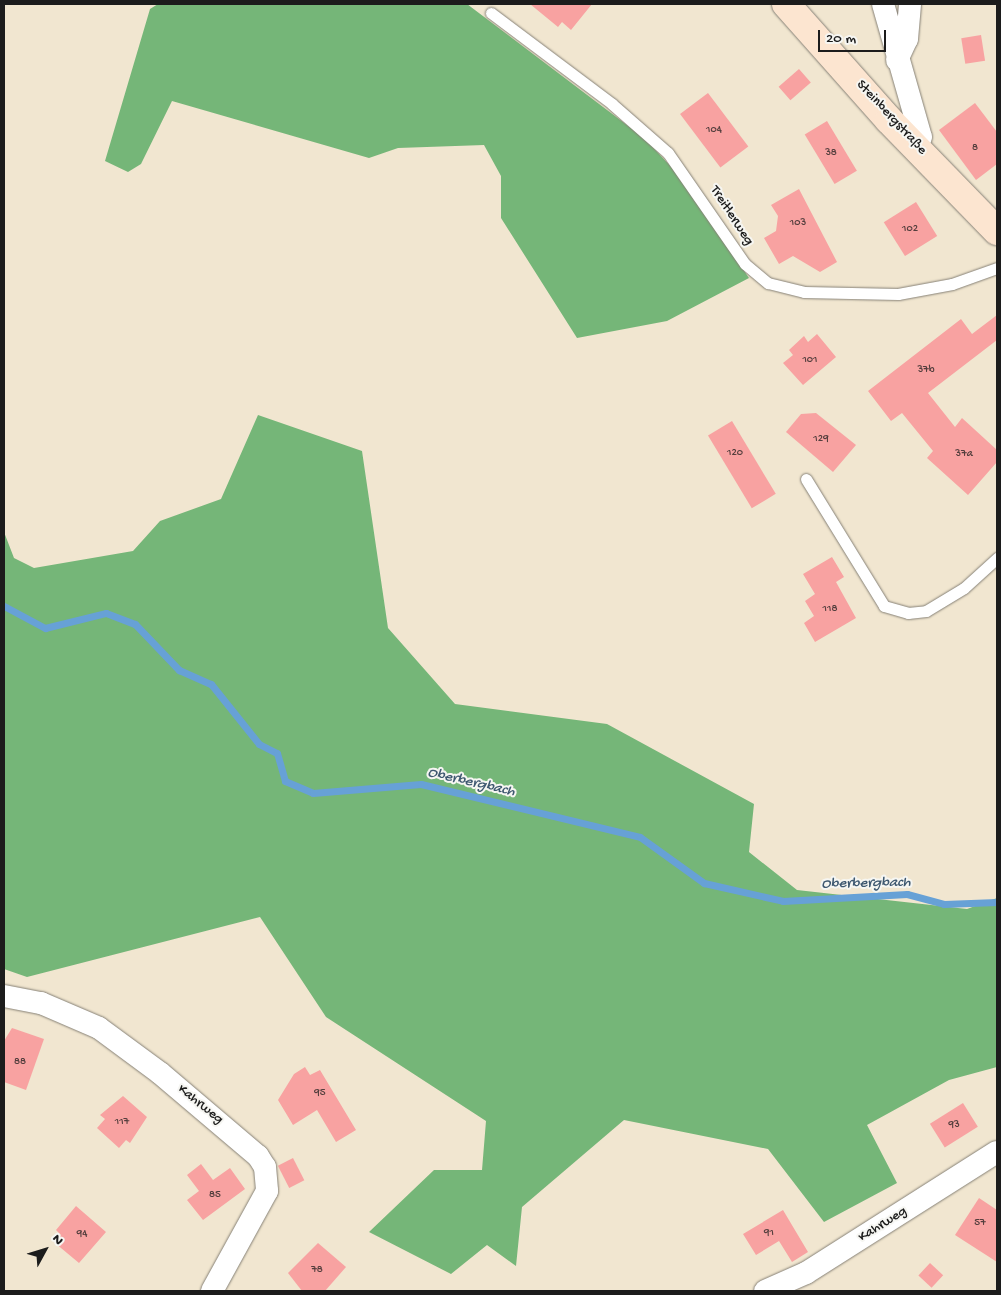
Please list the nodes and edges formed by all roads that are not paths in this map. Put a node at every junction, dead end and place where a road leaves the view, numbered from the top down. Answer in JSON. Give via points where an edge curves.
{"nodes":[{"id":1,"x":786,"y":4,"type":"edge"},
{"id":2,"x":883,"y":4,"type":"edge"},
{"id":3,"x":910,"y":4,"type":"edge"},
{"id":4,"x":491,"y":13,"type":"dead end"},
{"id":5,"x":898,"y":60,"type":"junction"},
{"id":6,"x":917,"y":147,"type":"junction"},
{"id":7,"x":997,"y":231,"type":"edge"},
{"id":8,"x":997,"y":268,"type":"edge"},
{"id":9,"x":806,"y":479,"type":"dead end"},
{"id":10,"x":997,"y":558,"type":"edge"},
{"id":11,"x":4,"y":996,"type":"edge"},
{"id":12,"x":997,"y":1152,"type":"edge"},
{"id":13,"x":212,"y":1291,"type":"edge"},
{"id":14,"x":765,"y":1291,"type":"edge"}],
"edges":[{"from":1,"to":6,"type":"main road","name":"Steinbergstraße"},
{"from":2,"to":5,"type":"street"},
{"from":3,"to":5,"type":"street","via":[[907,39]]},
{"from":4,"to":8,"type":"lane","name":"Treitlerweg","via":[[654,140],[695,186],[745,264],[768,283],[804,292],[898,294],[952,284]]},
{"from":5,"to":6,"type":"street","via":[[921,137]]},
{"from":6,"to":7,"type":"main road","name":"Steinbergstraße"},
{"from":9,"to":10,"type":"lane","via":[[884,606],[908,614],[926,611],[951,598]]},
{"from":11,"to":13,"type":"street","name":"Kahrweg","via":[[41,1003],[99,1028],[160,1072],[258,1156],[265,1167],[267,1191]]},
{"from":12,"to":14,"type":"street","name":"Kahrweg","via":[[806,1273]]}]}
